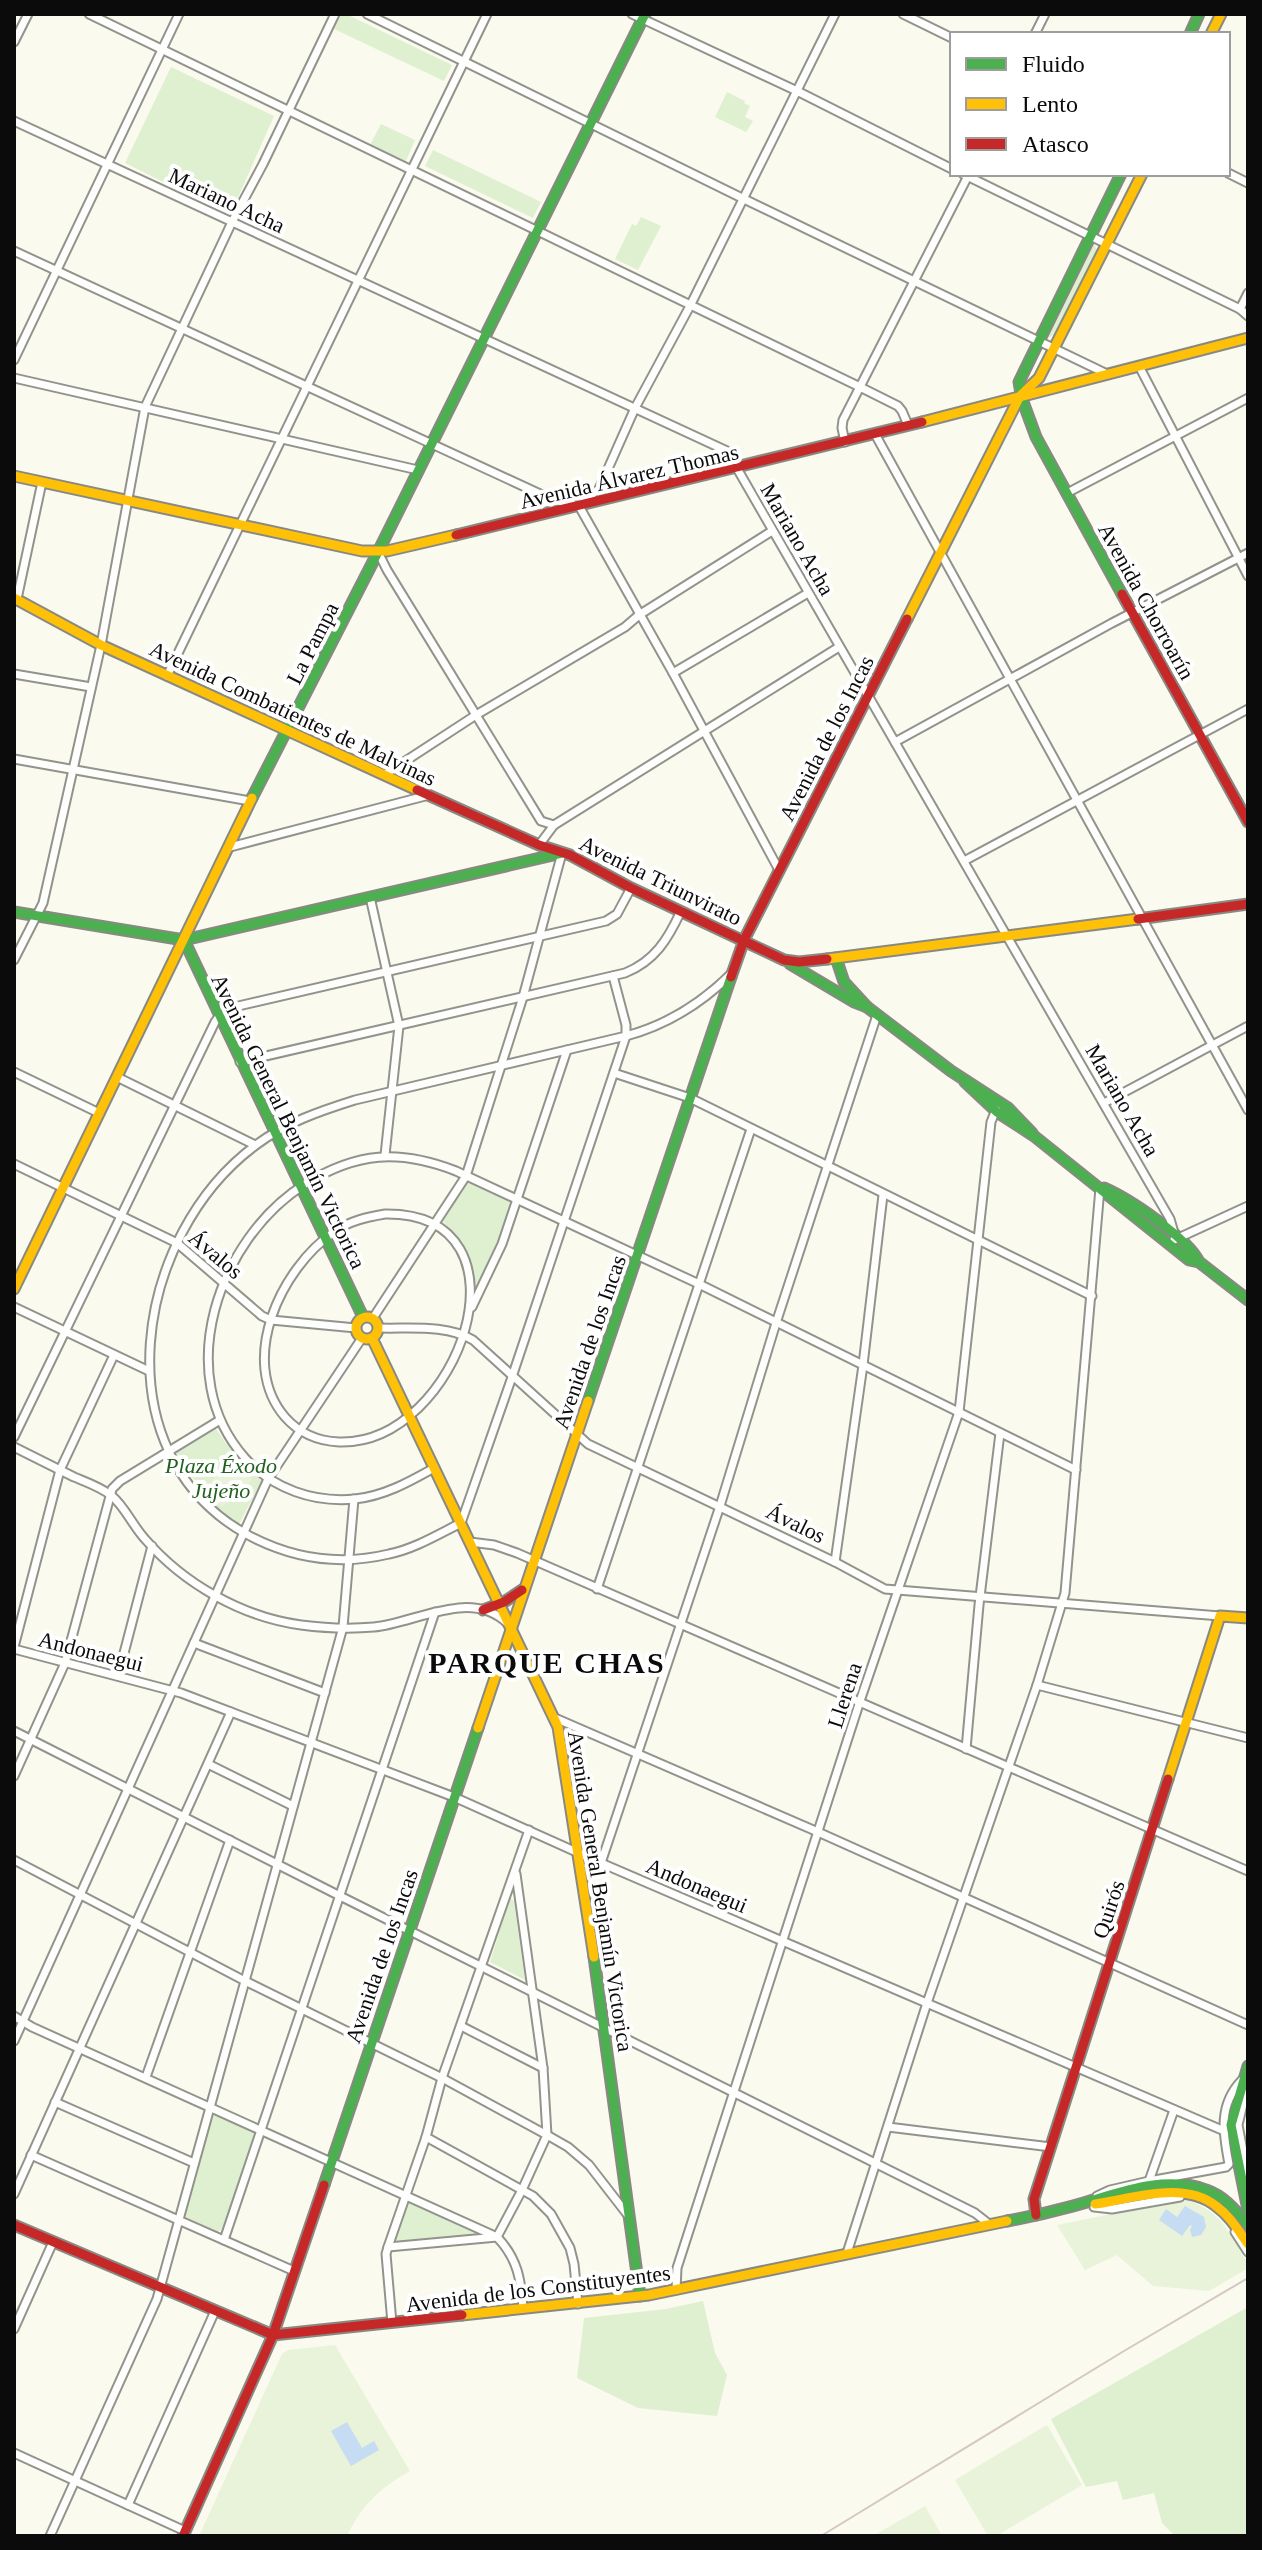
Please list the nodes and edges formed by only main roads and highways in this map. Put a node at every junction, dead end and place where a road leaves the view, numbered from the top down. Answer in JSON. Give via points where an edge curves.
{"nodes":[{"id":1,"x":1221,"y":14,"type":"edge"},
{"id":2,"x":644,"y":16,"type":"edge"},
{"id":3,"x":1212,"y":32,"type":"edge"},
{"id":4,"x":1120,"y":176,"type":"edge"},
{"id":5,"x":1141,"y":176,"type":"edge"},
{"id":6,"x":1248,"y":338,"type":"edge"},
{"id":7,"x":1020,"y":396,"type":"junction"},
{"id":8,"x":14,"y":476,"type":"edge"},
{"id":9,"x":378,"y":552,"type":"junction"},
{"id":10,"x":16,"y":599,"type":"edge"},
{"id":11,"x":287,"y":731,"type":"junction"},
{"id":12,"x":1248,"y":822,"type":"edge"},
{"id":13,"x":562,"y":853,"type":"junction"},
{"id":14,"x":1248,"y":904,"type":"edge"},
{"id":15,"x":14,"y":912,"type":"edge"},
{"id":16,"x":184,"y":940,"type":"junction"},
{"id":17,"x":744,"y":940,"type":"junction"},
{"id":18,"x":836,"y":958,"type":"junction"},
{"id":19,"x":784,"y":960,"type":"junction"},
{"id":20,"x":867,"y":1007,"type":"junction"},
{"id":21,"x":1101,"y":1187,"type":"junction"},
{"id":22,"x":1173,"y":1241,"type":"junction"},
{"id":23,"x":14,"y":1289,"type":"edge"},
{"id":24,"x":1248,"y":1300,"type":"edge"},
{"id":25,"x":368,"y":1318,"type":"junction"},
{"id":26,"x":367,"y":1338,"type":"junction"},
{"id":27,"x":524,"y":1587,"type":"junction"},
{"id":28,"x":500,"y":1604,"type":"junction"},
{"id":29,"x":483,"y":1610,"type":"road end"},
{"id":30,"x":1220,"y":1616,"type":"joint"},
{"id":31,"x":1248,"y":1618,"type":"edge"},
{"id":32,"x":511,"y":1627,"type":"junction"},
{"id":33,"x":527,"y":1659,"type":"junction"},
{"id":34,"x":501,"y":1660,"type":"junction"},
{"id":35,"x":1248,"y":2066,"type":"edge"},
{"id":36,"x":1080,"y":2205,"type":"junction"},
{"id":37,"x":1248,"y":2210,"type":"edge"},
{"id":38,"x":1036,"y":2215,"type":"junction"},
{"id":39,"x":14,"y":2225,"type":"edge"},
{"id":40,"x":1248,"y":2225,"type":"edge"},
{"id":41,"x":1248,"y":2244,"type":"edge"},
{"id":42,"x":640,"y":2296,"type":"junction"},
{"id":43,"x":273,"y":2335,"type":"junction"},
{"id":44,"x":184,"y":2533,"type":"edge"}],
"edges":[{"from":1,"to":3,"type":"main road"},
{"from":2,"to":9,"type":"main road","name":"La Pampa"},
{"from":4,"to":7,"type":"main road","name":"Avenida de los Incas","via":[[1038,340],[1019,382]]},
{"from":5,"to":7,"type":"main road","name":"Avenida de los Incas","via":[[1039,378]]},
{"from":6,"to":7,"type":"main road","name":"Avenida Álvarez Thomas"},
{"from":7,"to":9,"type":"main road","name":"Avenida Álvarez Thomas"},
{"from":7,"to":12,"type":"main road","name":"Avenida Chorroarín","via":[[1067,493]]},
{"from":7,"to":17,"type":"main road","name":"Avenida de los Incas"},
{"from":8,"to":9,"type":"main road","name":"Avenida Álvarez Thomas"},
{"from":9,"to":11,"type":"main road","name":"La Pampa"},
{"from":10,"to":11,"type":"main road","name":"Avenida Combatientes de Malvinas","via":[[101,645]]},
{"from":11,"to":13,"type":"main road","name":"Avenida Combatientes de Malvinas"},
{"from":11,"to":16,"type":"main road","name":"La Pampa"},
{"from":13,"to":16,"type":"main road","name":"Avenida Triunvirato"},
{"from":13,"to":17,"type":"main road","name":"Avenida Triunvirato"},
{"from":14,"to":18,"type":"main road","name":"Avenida Triunvirato"},
{"from":15,"to":16,"type":"main road","name":"Avenida Triunvirato"},
{"from":16,"to":23,"type":"main road","name":"La Pampa"},
{"from":16,"to":25,"type":"main road","name":"Avenida General Benjamín Victorica","via":[[325,1239]]},
{"from":17,"to":19,"type":"main road","name":"Avenida Triunvirato"},
{"from":17,"to":27,"type":"main road","name":"Avenida de los Incas"},
{"from":18,"to":19,"type":"main road","name":"Avenida Triunvirato"},
{"from":18,"to":20,"type":"main road","via":[[841,980]]},
{"from":19,"to":20,"type":"main road"},
{"from":20,"to":21,"type":"main road","via":[[997,1106],[1014,1126]]},
{"from":21,"to":22,"type":"main road"},
{"from":21,"to":22,"type":"main road","via":[[1145,1214]]},
{"from":22,"to":24,"type":"main road","via":[[1189,1260]]},
{"from":25,"to":26,"type":"main road","via":[[379,1328]]},
{"from":25,"to":26,"type":"main road","via":[[358,1321],[356,1328]]},
{"from":26,"to":28,"type":"main road","name":"Avenida General Benjamín Victorica"},
{"from":27,"to":28,"type":"main road"},
{"from":27,"to":32,"type":"main road","name":"Avenida de los Incas"},
{"from":28,"to":29,"type":"main road"},
{"from":28,"to":32,"type":"main road","name":"Avenida General Benjamín Victorica"},
{"from":30,"to":31,"type":"main road","name":"Ávalos"},
{"from":30,"to":38,"type":"main road","name":"Quirós","via":[[1034,2199]]},
{"from":32,"to":33,"type":"main road","name":"Avenida General Benjamín Victorica"},
{"from":32,"to":34,"type":"main road","name":"Avenida de los Incas"},
{"from":33,"to":34,"type":"main road","via":[[514,1653]]},
{"from":33,"to":42,"type":"main road","name":"Avenida General Benjamín Victorica","via":[[561,1736]]},
{"from":34,"to":43,"type":"main road","name":"Avenida de los Incas"},
{"from":35,"to":37,"type":"main road","via":[[1231,2125]]},
{"from":36,"to":38,"type":"main road","name":"Avenida de los Constituyentes"},
{"from":36,"to":40,"type":"main road","name":"Avenida de los Constituyentes","via":[[1163,2184],[1194,2185],[1222,2196]]},
{"from":36,"to":41,"type":"main road","name":"Avenida de los Constituyentes","via":[[1195,2193],[1226,2212]]},
{"from":38,"to":42,"type":"main road","name":"Avenida de los Constituyentes"},
{"from":39,"to":43,"type":"main road","name":"Avenida de los Constituyentes"},
{"from":42,"to":43,"type":"main road","name":"Avenida de los Constituyentes"},
{"from":43,"to":44,"type":"main road","name":"Avenida de los Incas"}]}
